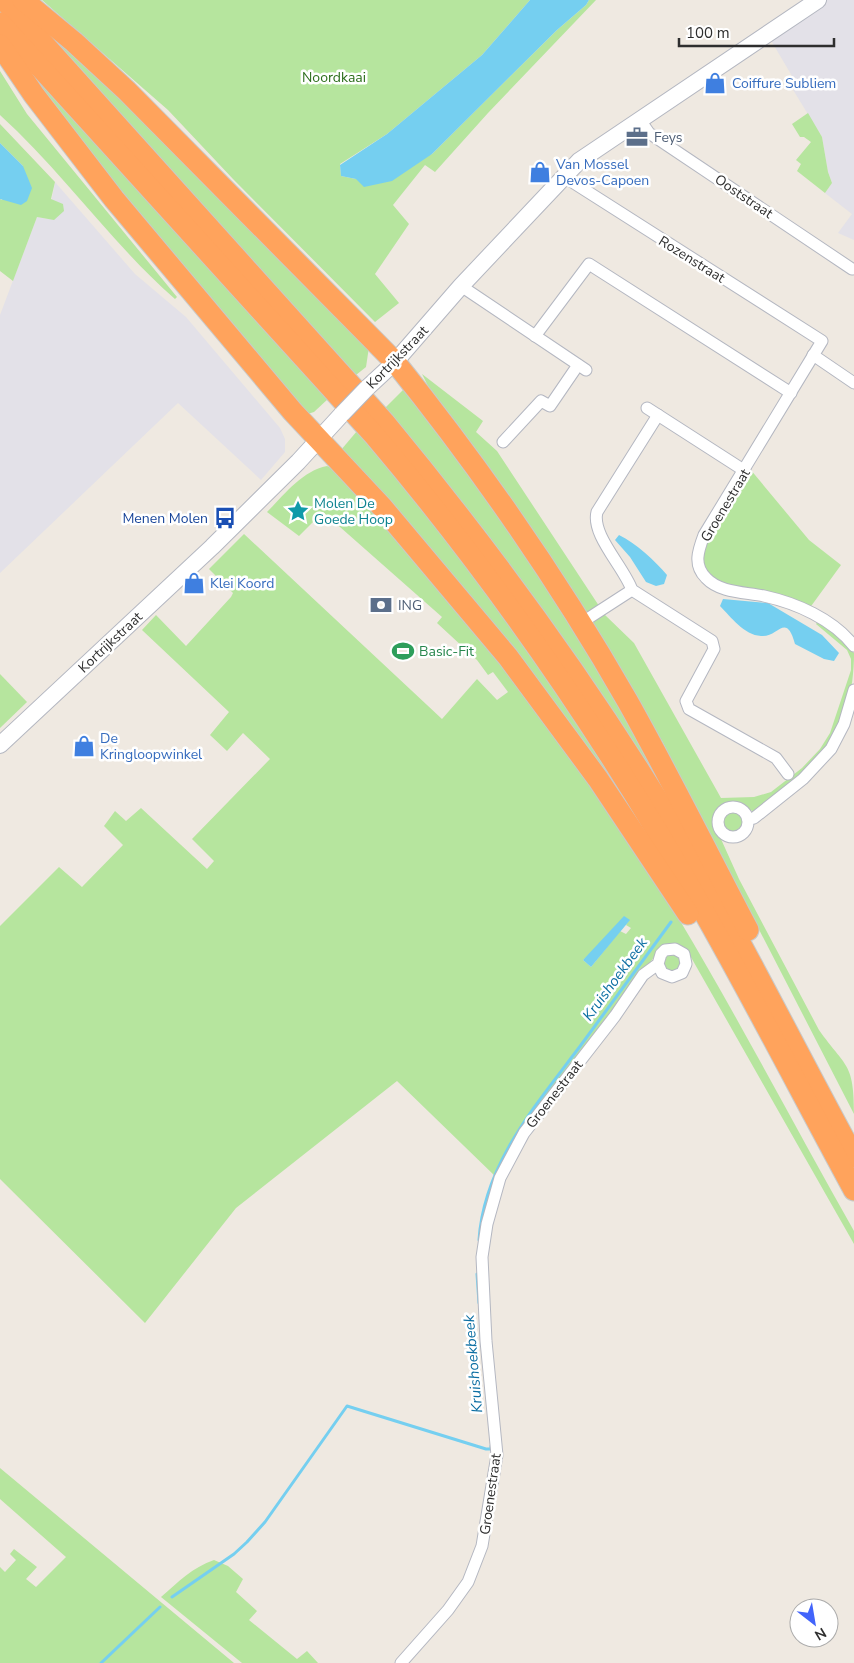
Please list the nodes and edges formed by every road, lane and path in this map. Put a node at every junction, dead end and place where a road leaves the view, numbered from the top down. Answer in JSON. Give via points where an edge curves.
{"nodes":[{"id":1,"x":4,"y":0,"type":"edge"},
{"id":2,"x":23,"y":0,"type":"edge"},
{"id":3,"x":818,"y":0,"type":"edge"},
{"id":4,"x":0,"y":23,"type":"edge"},
{"id":5,"x":0,"y":45,"type":"edge"},
{"id":6,"x":640,"y":120,"type":"junction"},
{"id":7,"x":563,"y":176,"type":"junction"},
{"id":8,"x":852,"y":269,"type":"dead end"},
{"id":9,"x":461,"y":286,"type":"junction"},
{"id":10,"x":535,"y":336,"type":"junction"},
{"id":11,"x":822,"y":341,"type":"joint"},
{"id":12,"x":813,"y":355,"type":"junction"},
{"id":13,"x":395,"y":362,"type":"junction"},
{"id":14,"x":854,"y":382,"type":"edge"},
{"id":15,"x":790,"y":393,"type":"junction"},
{"id":16,"x":647,"y":408,"type":"dead end"},
{"id":17,"x":658,"y":415,"type":"junction"},
{"id":18,"x":318,"y":439,"type":"junction"},
{"id":19,"x":503,"y":442,"type":"dead end"},
{"id":20,"x":745,"y":471,"type":"junction"},
{"id":21,"x":632,"y":590,"type":"junction"},
{"id":22,"x":581,"y":623,"type":"junction"},
{"id":23,"x":854,"y":646,"type":"edge"},
{"id":24,"x":854,"y":690,"type":"edge"},
{"id":25,"x":0,"y":745,"type":"edge"},
{"id":26,"x":788,"y":774,"type":"dead end"},
{"id":27,"x":748,"y":819,"type":"dead end"},
{"id":28,"x":658,"y":964,"type":"dead end"},
{"id":29,"x":772,"y":1038,"type":"junction"},
{"id":30,"x":854,"y":1137,"type":"edge"},
{"id":31,"x":854,"y":1157,"type":"edge"},
{"id":32,"x":854,"y":1190,"type":"edge"},
{"id":33,"x":402,"y":1663,"type":"edge"}],
"edges":[{"from":1,"to":31,"type":"highway","via":[[384,422],[537,618],[601,710],[672,823]]},
{"from":2,"to":13,"type":"highway","via":[[127,91]]},
{"from":3,"to":6,"type":"street","name":"Kortrijkstraat"},
{"from":4,"to":29,"type":"highway","via":[[374,436],[477,564],[587,720],[657,831]]},
{"from":5,"to":18,"type":"highway","via":[[89,168]]},
{"from":6,"to":7,"type":"street","name":"Kortrijkstraat","via":[[578,161]]},
{"from":6,"to":8,"type":"street","name":"Ooststraat","via":[[649,133]]},
{"from":7,"to":9,"type":"street","name":"Kortrijkstraat"},
{"from":7,"to":11,"type":"street","name":"Rozenstraat"},
{"from":9,"to":10,"type":"street"},
{"from":9,"to":13,"type":"street","name":"Kortrijkstraat"},
{"from":10,"to":15,"type":"street","via":[[589,264]]},
{"from":10,"to":19,"type":"street","via":[[582,368],[550,406],[541,401]]},
{"from":11,"to":12,"type":"street","name":"Groenestraat"},
{"from":12,"to":14,"type":"street"},
{"from":12,"to":15,"type":"street","name":"Groenestraat"},
{"from":13,"to":18,"type":"street","name":"Kortrijkstraat","bridge":true},
{"from":13,"to":22,"type":"highway","via":[[467,452]]},
{"from":15,"to":20,"type":"street","name":"Groenestraat"},
{"from":16,"to":17,"type":"street"},
{"from":17,"to":20,"type":"street"},
{"from":17,"to":21,"type":"street","via":[[595,518],[598,531]]},
{"from":18,"to":25,"type":"street","name":"Kortrijkstraat","via":[[212,547]]},
{"from":18,"to":29,"type":"highway","via":[[382,507],[450,587],[553,717],[676,894],[748,1010]]},
{"from":20,"to":23,"type":"street","name":"Groenestraat","via":[[704,535],[697,554],[702,573],[716,586],[791,604],[826,620]]},
{"from":21,"to":22,"type":"street"},
{"from":21,"to":26,"type":"street","via":[[712,641],[714,649],[686,701],[689,709],[776,758]]},
{"from":22,"to":30,"type":"highway","via":[[664,767]]},
{"from":24,"to":27,"type":"street","via":[[838,738],[826,756],[803,779],[754,818]]},
{"from":28,"to":33,"type":"street","name":"Groenestraat","via":[[643,975],[524,1133],[500,1178],[486,1224],[482,1257],[497,1455],[482,1546],[468,1582]]},
{"from":29,"to":32,"type":"highway"}]}
